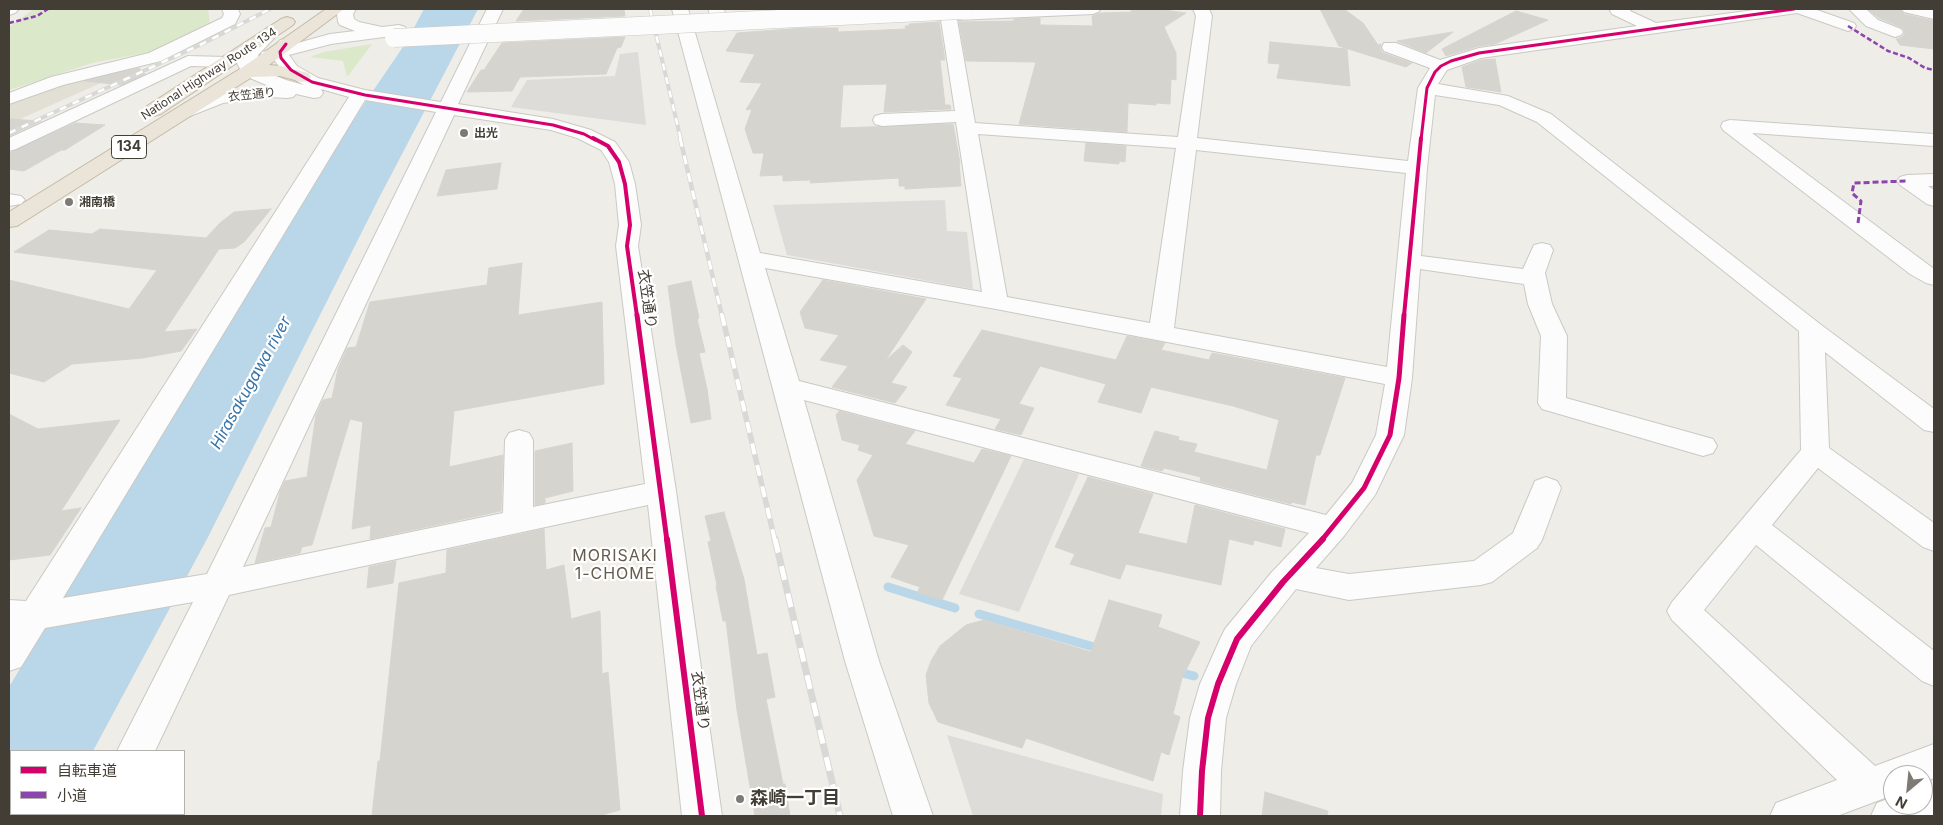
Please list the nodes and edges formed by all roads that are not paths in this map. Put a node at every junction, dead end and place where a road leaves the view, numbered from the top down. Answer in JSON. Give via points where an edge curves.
{"nodes":[{"id":1,"x":230,"y":9,"type":"edge"},
{"id":2,"x":336,"y":9,"type":"edge"},
{"id":3,"x":348,"y":9,"type":"edge"},
{"id":4,"x":495,"y":9,"type":"edge"},
{"id":5,"x":716,"y":9,"type":"edge"},
{"id":6,"x":818,"y":9,"type":"edge"},
{"id":7,"x":980,"y":9,"type":"edge"},
{"id":8,"x":1093,"y":9,"type":"edge"},
{"id":9,"x":1201,"y":9,"type":"edge"},
{"id":10,"x":1624,"y":9,"type":"edge"},
{"id":11,"x":1794,"y":9,"type":"edge"},
{"id":12,"x":1800,"y":9,"type":"edge"},
{"id":13,"x":1857,"y":9,"type":"edge"},
{"id":14,"x":1909,"y":9,"type":"edge"},
{"id":15,"x":955,"y":12,"type":"edge"},
{"id":16,"x":301,"y":13,"type":"dead end"},
{"id":17,"x":683,"y":14,"type":"edge"},
{"id":18,"x":1934,"y":14,"type":"edge"},
{"id":19,"x":1848,"y":26,"type":"dead end"},
{"id":20,"x":721,"y":27,"type":"junction"},
{"id":21,"x":1653,"y":28,"type":"junction"},
{"id":22,"x":273,"y":31,"type":"junction"},
{"id":23,"x":1895,"y":32,"type":"dead end"},
{"id":24,"x":392,"y":33,"type":"junction"},
{"id":25,"x":1390,"y":47,"type":"dead end"},
{"id":26,"x":280,"y":52,"type":"junction"},
{"id":27,"x":226,"y":62,"type":"junction"},
{"id":28,"x":247,"y":67,"type":"junction"},
{"id":29,"x":1434,"y":77,"type":"junction"},
{"id":30,"x":302,"y":78,"type":"junction"},
{"id":31,"x":358,"y":98,"type":"junction"},
{"id":32,"x":9,"y":99,"type":"edge"},
{"id":33,"x":442,"y":111,"type":"junction"},
{"id":34,"x":185,"y":112,"type":"junction"},
{"id":35,"x":882,"y":120,"type":"dead end"},
{"id":36,"x":966,"y":122,"type":"junction"},
{"id":37,"x":1934,"y":140,"type":"edge"},
{"id":38,"x":1187,"y":143,"type":"junction"},
{"id":39,"x":9,"y":145,"type":"edge"},
{"id":40,"x":85,"y":156,"type":"junction"},
{"id":41,"x":1417,"y":168,"type":"junction"},
{"id":42,"x":1934,"y":180,"type":"edge"},
{"id":43,"x":1934,"y":200,"type":"edge"},
{"id":44,"x":10,"y":201,"type":"edge"},
{"id":45,"x":9,"y":221,"type":"edge"},
{"id":46,"x":1542,"y":250,"type":"dead end"},
{"id":47,"x":750,"y":258,"type":"junction"},
{"id":48,"x":1409,"y":261,"type":"junction"},
{"id":49,"x":1534,"y":278,"type":"junction"},
{"id":50,"x":1934,"y":278,"type":"edge"},
{"id":51,"x":996,"y":302,"type":"junction"},
{"id":52,"x":1811,"y":329,"type":"junction"},
{"id":53,"x":1161,"y":333,"type":"junction"},
{"id":54,"x":1399,"y":378,"type":"junction"},
{"id":55,"x":787,"y":387,"type":"junction"},
{"id":56,"x":1934,"y":423,"type":"edge"},
{"id":57,"x":519,"y":440,"type":"dead end"},
{"id":58,"x":1703,"y":446,"type":"dead end"},
{"id":59,"x":1815,"y":452,"type":"junction"},
{"id":60,"x":1546,"y":488,"type":"dead end"},
{"id":61,"x":661,"y":491,"type":"junction"},
{"id":62,"x":518,"y":521,"type":"junction"},
{"id":63,"x":1753,"y":526,"type":"junction"},
{"id":64,"x":1333,"y":528,"type":"junction"},
{"id":65,"x":1934,"y":539,"type":"edge"},
{"id":66,"x":1290,"y":575,"type":"junction"},
{"id":67,"x":211,"y":586,"type":"junction"},
{"id":68,"x":31,"y":614,"type":"edge"},
{"id":69,"x":9,"y":657,"type":"edge"},
{"id":70,"x":1934,"y":672,"type":"edge"},
{"id":71,"x":136,"y":750,"type":"edge"},
{"id":72,"x":1883,"y":785,"type":"edge"},
{"id":73,"x":1883,"y":790,"type":"edge"},
{"id":74,"x":702,"y":816,"type":"edge"},
{"id":75,"x":913,"y":816,"type":"edge"},
{"id":76,"x":1200,"y":816,"type":"edge"},
{"id":77,"x":1790,"y":816,"type":"edge"}],
"edges":[{"from":1,"to":32,"type":"street","via":[[229,21],[155,57],[58,81]]},
{"from":2,"to":26,"type":"highway","name":"National Highway Route 134","number":"134"},
{"from":3,"to":24,"type":"street","via":[[344,14],[346,22]]},
{"from":4,"to":33,"type":"street"},
{"from":5,"to":20,"type":"street"},
{"from":6,"to":24,"type":"street"},
{"from":7,"to":15,"type":"street"},
{"from":8,"to":15,"type":"street"},
{"from":9,"to":38,"type":"street","via":[[1204,16]]},
{"from":10,"to":21,"type":"street","via":[[1618,11]]},
{"from":11,"to":21,"type":"street"},
{"from":12,"to":19,"type":"street"},
{"from":13,"to":23,"type":"street","via":[[1872,23]]},
{"from":14,"to":18,"type":"street"},
{"from":15,"to":20,"type":"street"},
{"from":15,"to":24,"type":"street","bridge":true},
{"from":15,"to":36,"type":"street"},
{"from":16,"to":22,"type":"highway","name":"National Highway Route 134","number":"134"},
{"from":17,"to":20,"type":"street"},
{"from":17,"to":47,"type":"street"},
{"from":21,"to":29,"type":"street","via":[[1462,57]]},
{"from":22,"to":27,"type":"highway","name":"National Highway Route 134","number":"134"},
{"from":22,"to":28,"type":"street","via":[[260,42]]},
{"from":24,"to":26,"type":"street"},
{"from":25,"to":29,"type":"street"},
{"from":26,"to":28,"type":"highway","name":"National Highway Route 134","number":"134"},
{"from":26,"to":30,"type":"street","name":"衣笠通り","via":[[291,70]]},
{"from":27,"to":39,"type":"street","via":[[188,61]]},
{"from":27,"to":40,"type":"highway","name":"National Highway Route 134","number":"134"},
{"from":28,"to":30,"type":"highway"},
{"from":28,"to":31,"type":"street","name":"衣笠通り","via":[[280,84]]},
{"from":28,"to":34,"type":"highway","name":"National Highway Route 134","number":"134"},
{"from":28,"to":40,"type":"highway","via":[[165,116]]},
{"from":29,"to":41,"type":"street"},
{"from":29,"to":52,"type":"street","via":[[1517,104],[1544,118]]},
{"from":30,"to":31,"type":"street","name":"衣笠通り"},
{"from":31,"to":33,"type":"street","name":"衣笠通り"},
{"from":31,"to":34,"type":"street","name":"衣笠通り","via":[[268,92],[243,94],[218,99]]},
{"from":31,"to":68,"type":"street"},
{"from":33,"to":61,"type":"street","name":"衣笠通り","via":[[574,139],[594,149],[605,164],[613,227],[627,246]]},
{"from":33,"to":67,"type":"street"},
{"from":34,"to":45,"type":"highway","name":"National Highway Route 134","number":"134"},
{"from":35,"to":36,"type":"street"},
{"from":36,"to":38,"type":"street"},
{"from":36,"to":51,"type":"street"},
{"from":37,"to":50,"type":"street","via":[[1730,126]]},
{"from":38,"to":41,"type":"street"},
{"from":38,"to":53,"type":"street"},
{"from":40,"to":44,"type":"highway","name":"National Highway Route 134","number":"134"},
{"from":41,"to":48,"type":"street"},
{"from":42,"to":43,"type":"street","via":[[1907,181]]},
{"from":46,"to":49,"type":"street"},
{"from":47,"to":51,"type":"street"},
{"from":47,"to":55,"type":"street"},
{"from":48,"to":49,"type":"street"},
{"from":48,"to":54,"type":"street"},
{"from":49,"to":58,"type":"street","via":[[1540,304],[1554,336],[1552,403]]},
{"from":51,"to":53,"type":"street"},
{"from":52,"to":56,"type":"street"},
{"from":52,"to":59,"type":"street"},
{"from":53,"to":54,"type":"street"},
{"from":54,"to":64,"type":"street","via":[[1390,435],[1364,488]]},
{"from":55,"to":64,"type":"street"},
{"from":55,"to":75,"type":"street","via":[[862,661]]},
{"from":57,"to":62,"type":"street"},
{"from":59,"to":63,"type":"street"},
{"from":59,"to":65,"type":"street"},
{"from":60,"to":66,"type":"street","via":[[1526,540],[1481,573],[1349,586]]},
{"from":61,"to":62,"type":"street"},
{"from":61,"to":74,"type":"street","name":"衣笠通り"},
{"from":62,"to":67,"type":"street"},
{"from":63,"to":70,"type":"street"},
{"from":63,"to":72,"type":"street","via":[[1684,611]]},
{"from":64,"to":66,"type":"street"},
{"from":66,"to":76,"type":"street","via":[[1237,639],[1218,684],[1208,718]]},
{"from":67,"to":68,"type":"street"},
{"from":67,"to":71,"type":"street"},
{"from":68,"to":69,"type":"street"},
{"from":73,"to":77,"type":"street"}]}
